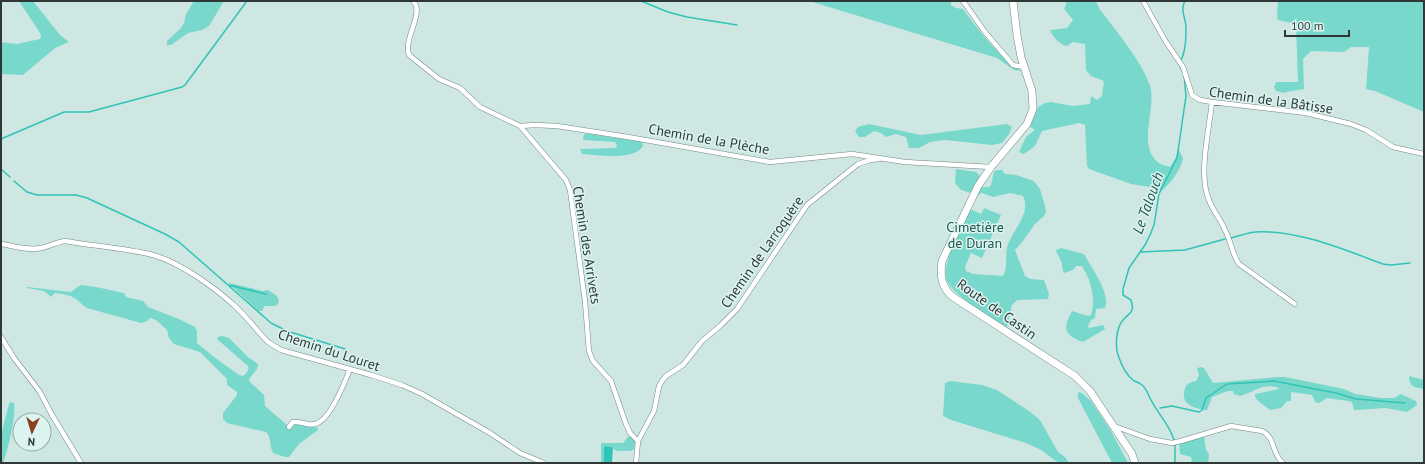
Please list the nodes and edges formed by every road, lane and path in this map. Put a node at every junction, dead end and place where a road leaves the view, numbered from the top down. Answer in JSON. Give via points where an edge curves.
{"nodes":[{"id":1,"x":413,"y":1,"type":"edge"},
{"id":2,"x":963,"y":1,"type":"edge"},
{"id":3,"x":1013,"y":1,"type":"edge"},
{"id":4,"x":1143,"y":1,"type":"edge"},
{"id":5,"x":1024,"y":67,"type":"junction"},
{"id":6,"x":1212,"y":102,"type":"junction"},
{"id":7,"x":520,"y":126,"type":"junction"},
{"id":8,"x":1424,"y":154,"type":"edge"},
{"id":9,"x":886,"y":158,"type":"junction"},
{"id":10,"x":991,"y":167,"type":"junction"},
{"id":11,"x":1,"y":244,"type":"edge"},
{"id":12,"x":1295,"y":304,"type":"dead end"},
{"id":13,"x":1,"y":337,"type":"edge"},
{"id":14,"x":350,"y":368,"type":"junction"},
{"id":15,"x":1112,"y":425,"type":"junction"},
{"id":16,"x":290,"y":427,"type":"dead end"},
{"id":17,"x":638,"y":441,"type":"junction"},
{"id":18,"x":81,"y":463,"type":"edge"},
{"id":19,"x":544,"y":463,"type":"edge"},
{"id":20,"x":636,"y":463,"type":"edge"},
{"id":21,"x":1135,"y":463,"type":"edge"},
{"id":22,"x":1283,"y":463,"type":"edge"}],
"edges":[{"from":1,"to":7,"type":"street","name":"Chemin des Arrivets","via":[[417,11],[407,46],[409,55],[439,79],[460,88],[480,107]]},
{"from":2,"to":5,"type":"street","via":[[1013,65]]},
{"from":3,"to":5,"type":"street","name":"Route de Castin"},
{"from":4,"to":6,"type":"street","name":"Chemin de la Bâtisse","via":[[1183,67],[1192,95],[1200,100]]},
{"from":5,"to":10,"type":"street","name":"Route de Castin","via":[[1034,100],[1030,117],[1022,131]]},
{"from":6,"to":8,"type":"street","name":"Chemin de la Bâtisse","via":[[1306,113],[1331,119],[1360,127],[1393,147]]},
{"from":6,"to":12,"type":"street","via":[[1204,166],[1209,200],[1239,264]]},
{"from":7,"to":9,"type":"street","name":"Chemin de la Plèche","via":[[557,126],[628,136],[770,162],[841,154]]},
{"from":7,"to":17,"type":"street","name":"Chemin des Arrivets","via":[[568,185],[585,300],[589,350],[593,361],[611,381],[630,433]]},
{"from":9,"to":10,"type":"street","name":"Chemin de la Plèche","via":[[905,162]]},
{"from":9,"to":17,"type":"street","name":"Chemin de Larroquère","via":[[858,164],[807,205],[737,309],[702,341],[682,365],[662,381],[654,411]]},
{"from":10,"to":15,"type":"street","name":"Route de Castin","via":[[968,205],[945,253],[940,270],[942,283],[953,297],[1075,376],[1090,391]]},
{"from":11,"to":14,"type":"street","name":"Chemin du Louret","via":[[33,249],[65,241],[164,259],[214,289],[236,307],[275,347]]},
{"from":13,"to":18,"type":"street","via":[[40,392]]},
{"from":14,"to":16,"type":"street","via":[[344,386],[321,422],[314,425],[293,422]]},
{"from":14,"to":19,"type":"street","name":"Chemin du Louret","via":[[422,394],[520,453]]},
{"from":15,"to":21,"type":"street","name":"Route de Castin","via":[[1132,454]]},
{"from":15,"to":22,"type":"street","via":[[1150,439],[1172,443],[1231,426],[1262,431],[1268,435],[1276,456]]},
{"from":17,"to":20,"type":"street"}]}
